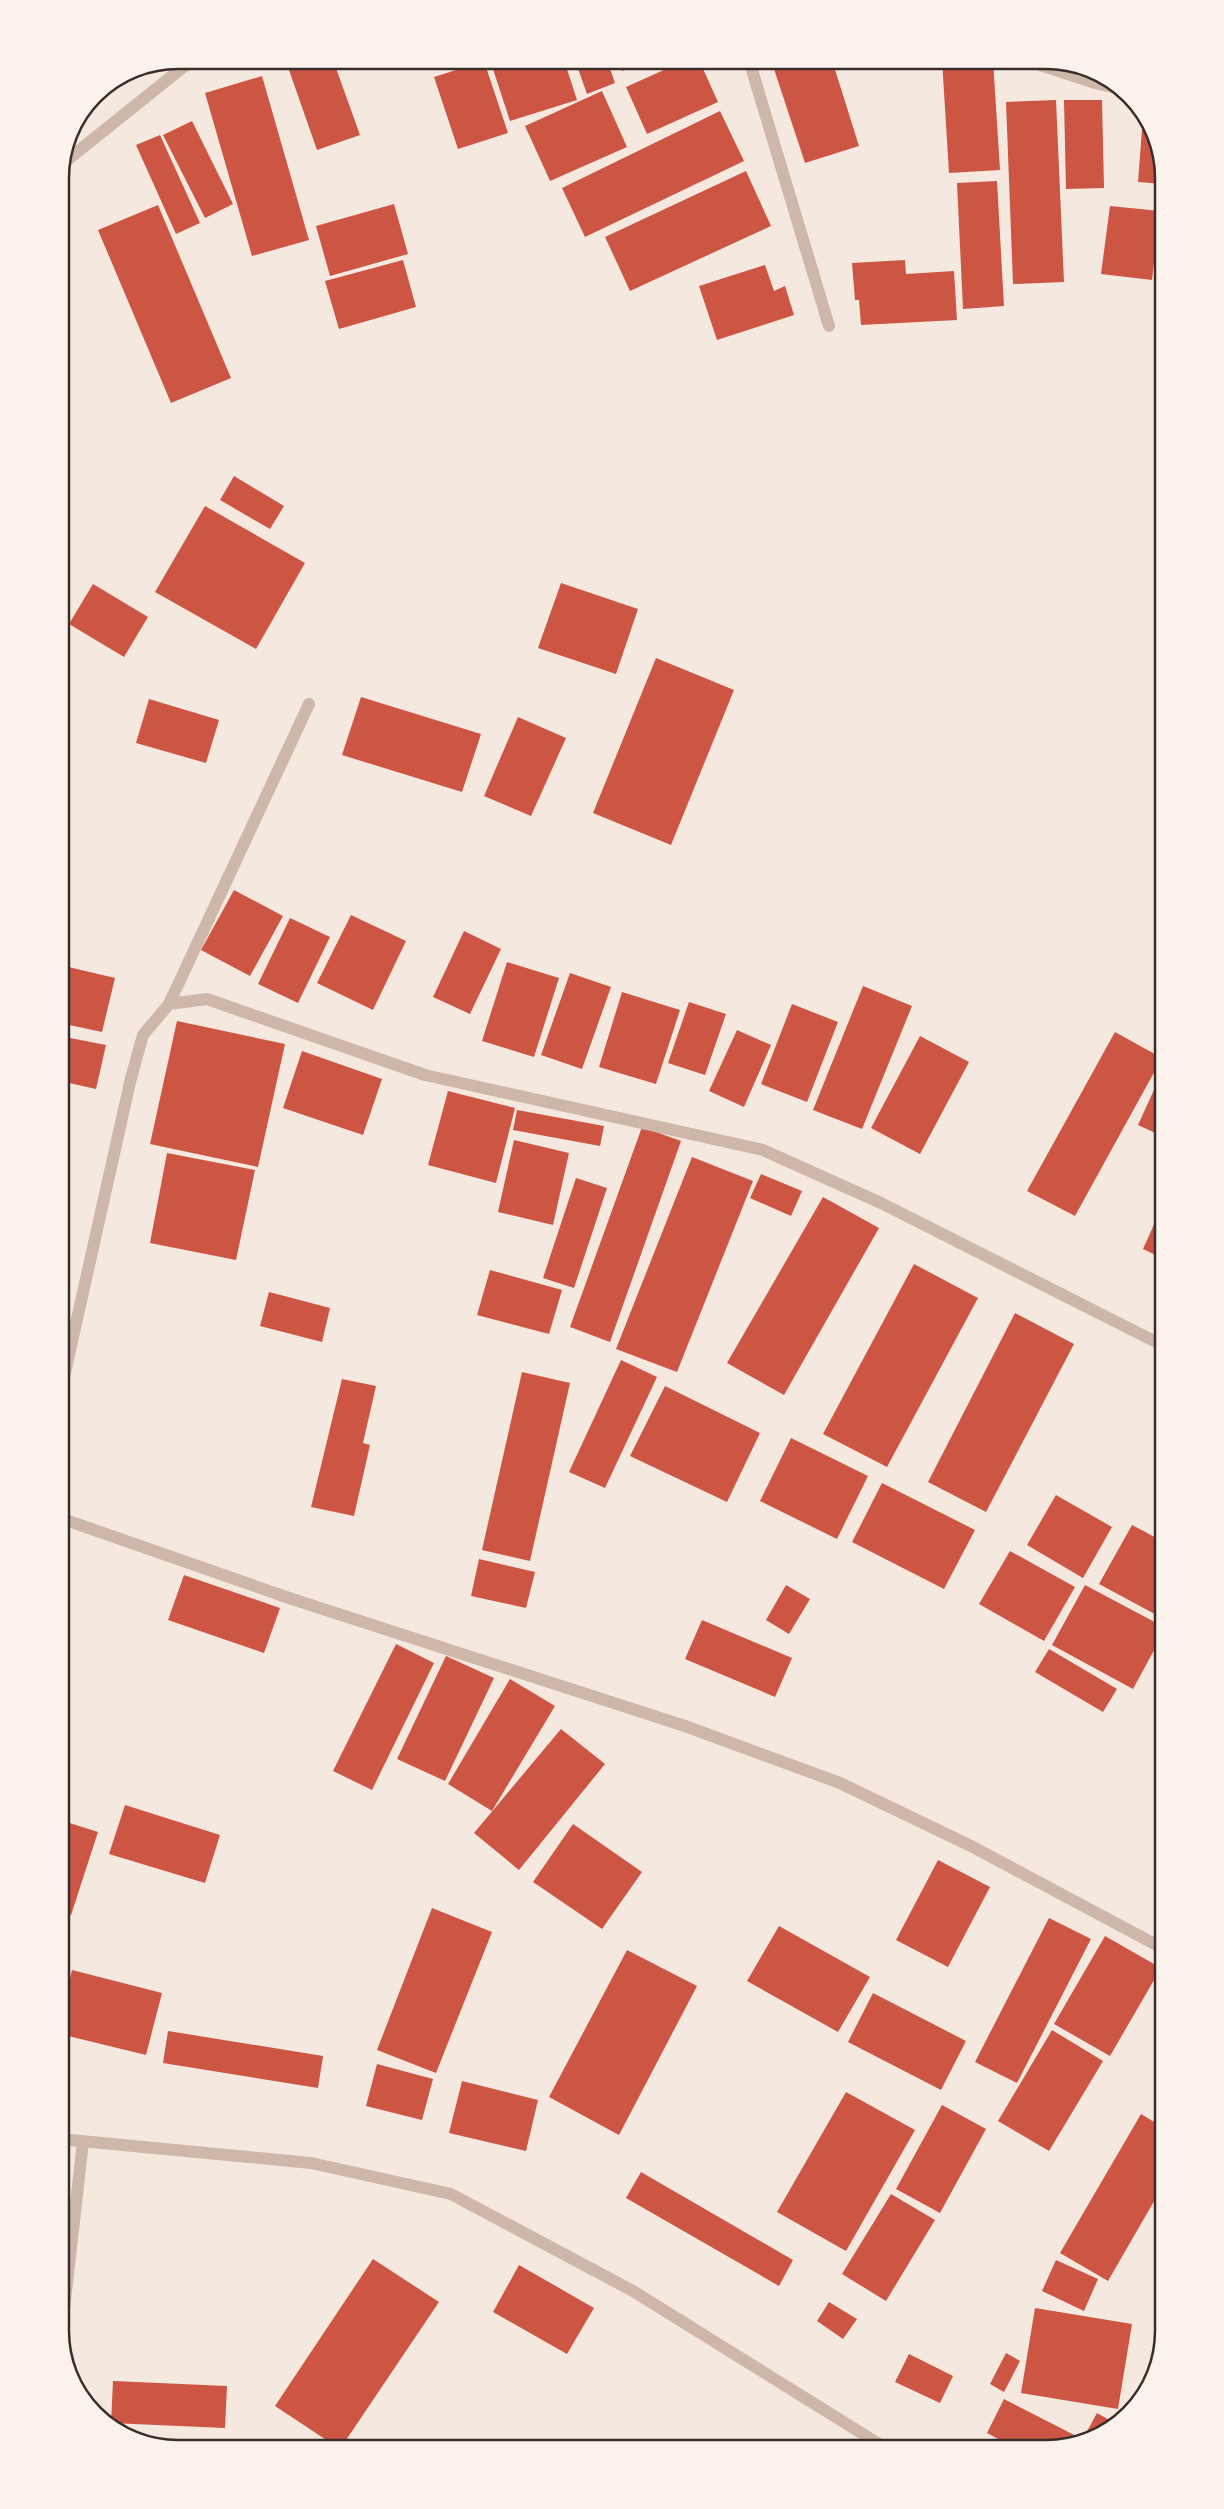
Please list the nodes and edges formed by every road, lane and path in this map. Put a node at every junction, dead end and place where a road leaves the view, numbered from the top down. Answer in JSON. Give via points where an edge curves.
{"nodes":[{"id":1,"x":181,"y":69,"type":"edge"},
{"id":2,"x":752,"y":69,"type":"edge"},
{"id":3,"x":1053,"y":69,"type":"edge"},
{"id":4,"x":1103,"y":85,"type":"edge"},
{"id":5,"x":71,"y":158,"type":"edge"},
{"id":6,"x":829,"y":326,"type":"dead end"},
{"id":7,"x":309,"y":704,"type":"dead end"},
{"id":8,"x":170,"y":1004,"type":"junction"},
{"id":9,"x":1155,"y":1341,"type":"edge"},
{"id":10,"x":69,"y":1354,"type":"edge"},
{"id":11,"x":69,"y":1521,"type":"edge"},
{"id":12,"x":1155,"y":1944,"type":"edge"},
{"id":13,"x":69,"y":2140,"type":"edge"},
{"id":14,"x":83,"y":2142,"type":"junction"},
{"id":15,"x":69,"y":2265,"type":"edge"},
{"id":16,"x":872,"y":2440,"type":"edge"}],
"edges":[{"from":1,"to":5,"type":"street"},
{"from":2,"to":6,"type":"street"},
{"from":3,"to":4,"type":"street"},
{"from":7,"to":8,"type":"street"},
{"from":8,"to":9,"type":"street","via":[[207,999],[425,1075],[763,1150],[881,1203]]},
{"from":8,"to":10,"type":"street","via":[[144,1035],[131,1078]]},
{"from":11,"to":12,"type":"street","via":[[292,1599],[684,1726],[840,1783],[970,1846]]},
{"from":13,"to":14,"type":"street"},
{"from":14,"to":15,"type":"street"},
{"from":14,"to":16,"type":"street","via":[[311,2163],[451,2194],[632,2291]]}]}
